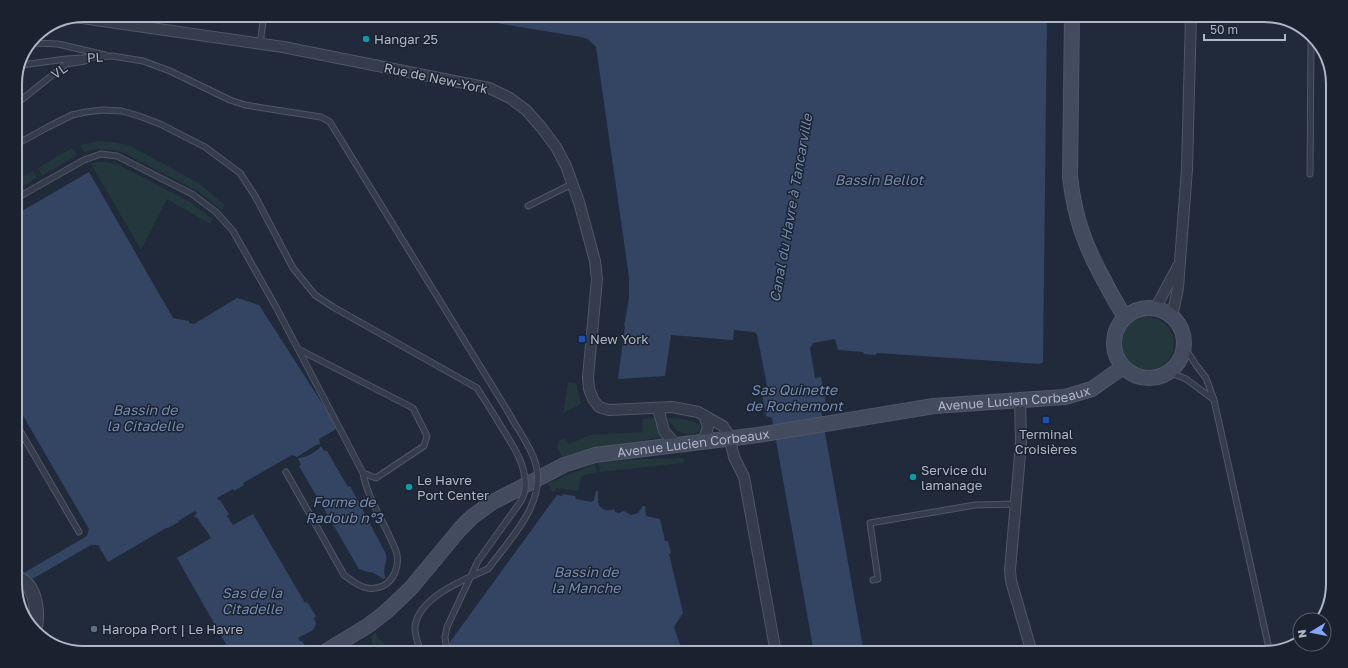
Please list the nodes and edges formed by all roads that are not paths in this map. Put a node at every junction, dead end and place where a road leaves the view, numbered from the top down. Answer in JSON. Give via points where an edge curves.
{"nodes":[{"id":1,"x":109,"y":22,"type":"edge"},
{"id":2,"x":263,"y":22,"type":"edge"},
{"id":3,"x":1072,"y":22,"type":"edge"},
{"id":4,"x":1191,"y":22,"type":"edge"},
{"id":5,"x":37,"y":43,"type":"edge"},
{"id":6,"x":1311,"y":43,"type":"edge"},
{"id":7,"x":260,"y":44,"type":"junction"},
{"id":8,"x":112,"y":56,"type":"junction"},
{"id":9,"x":25,"y":65,"type":"edge"},
{"id":10,"x":22,"y":99,"type":"edge"},
{"id":11,"x":22,"y":141,"type":"edge"},
{"id":12,"x":1310,"y":174,"type":"dead end"},
{"id":13,"x":572,"y":184,"type":"junction"},
{"id":14,"x":22,"y":195,"type":"edge"},
{"id":15,"x":528,"y":206,"type":"dead end"},
{"id":16,"x":1180,"y":262,"type":"junction"},
{"id":17,"x":1155,"y":309,"type":"junction"},
{"id":18,"x":1125,"y":317,"type":"junction"},
{"id":19,"x":1172,"y":317,"type":"junction"},
{"id":20,"x":1184,"y":346,"type":"junction"},
{"id":21,"x":300,"y":350,"type":"junction"},
{"id":22,"x":1123,"y":368,"type":"junction"},
{"id":23,"x":1169,"y":372,"type":"junction"},
{"id":24,"x":1020,"y":400,"type":"junction"},
{"id":25,"x":1214,"y":400,"type":"junction"},
{"id":26,"x":658,"y":408,"type":"junction"},
{"id":27,"x":704,"y":415,"type":"junction"},
{"id":28,"x":22,"y":434,"type":"edge"},
{"id":29,"x":731,"y":439,"type":"junction"},
{"id":30,"x":703,"y":442,"type":"junction"},
{"id":31,"x":676,"y":445,"type":"junction"},
{"id":32,"x":286,"y":472,"type":"dead end"},
{"id":33,"x":363,"y":473,"type":"junction"},
{"id":34,"x":1016,"y":504,"type":"junction"},
{"id":35,"x":79,"y":532,"type":"dead end"},
{"id":36,"x":470,"y":577,"type":"junction"},
{"id":37,"x":873,"y":580,"type":"dead end"},
{"id":38,"x":22,"y":581,"type":"edge"},
{"id":39,"x":36,"y":624,"type":"edge"},
{"id":40,"x":336,"y":646,"type":"edge"},
{"id":41,"x":419,"y":646,"type":"edge"},
{"id":42,"x":445,"y":646,"type":"edge"},
{"id":43,"x":775,"y":646,"type":"edge"},
{"id":44,"x":1030,"y":646,"type":"edge"},
{"id":45,"x":1268,"y":646,"type":"edge"}],
"edges":[{"from":1,"to":7,"type":"street","name":"Rue de New-York"},
{"from":2,"to":7,"type":"lane"},
{"from":3,"to":18,"type":"main road","via":[[1072,194],[1078,222],[1090,255]]},
{"from":4,"to":16,"type":"street","via":[[1187,169]]},
{"from":5,"to":8,"type":"lane","name":"PL","via":[[58,44]]},
{"from":6,"to":12,"type":"lane"},
{"from":7,"to":13,"type":"street","name":"Rue de New-York","via":[[489,88],[510,98],[526,110],[541,127],[556,147]]},
{"from":8,"to":9,"type":"lane","name":"PL"},
{"from":8,"to":10,"type":"lane","name":"VL","via":[[66,64]]},
{"from":8,"to":36,"type":"lane","bridge":true,"via":[[143,61],[170,70],[245,105],[321,116],[330,122],[533,456],[537,471],[536,498],[527,515],[488,569]]},
{"from":11,"to":36,"type":"lane","bridge":true,"via":[[72,116],[103,110],[122,111],[139,116],[205,147],[240,173],[293,268],[315,295],[477,388],[520,459],[525,477],[525,490],[521,501],[478,561]]},
{"from":13,"to":15,"type":"lane"},
{"from":13,"to":26,"type":"street","name":"Rue de New-York","via":[[579,202],[597,278],[589,389],[599,407],[609,410]]},
{"from":14,"to":21,"type":"lane","via":[[84,160],[101,154],[117,156],[192,194],[216,212],[233,231]]},
{"from":16,"to":17,"type":"street"},
{"from":16,"to":19,"type":"street"},
{"from":17,"to":18,"type":"main road","via":[[1140,309]]},
{"from":17,"to":19,"type":"main road"},
{"from":18,"to":22,"type":"main road","via":[[1114,336],[1117,358]]},
{"from":19,"to":20,"type":"main road","via":[[1181,330]]},
{"from":20,"to":23,"type":"main road","via":[[1179,361]]},
{"from":20,"to":25,"type":"lane","via":[[1206,378]]},
{"from":21,"to":33,"type":"lane"},
{"from":21,"to":33,"type":"lane","via":[[412,408],[427,436],[424,446],[376,478]]},
{"from":22,"to":23,"type":"main road","via":[[1131,374],[1150,378],[1160,377]]},
{"from":22,"to":24,"type":"main road","name":"Avenue Lucien Corbeaux","via":[[1092,389],[1075,395]]},
{"from":23,"to":25,"type":"lane","via":[[1186,379]]},
{"from":24,"to":29,"type":"main road","name":"Avenue Lucien Corbeaux","via":[[934,406]]},
{"from":24,"to":34,"type":"street","via":[[1021,443]]},
{"from":25,"to":45,"type":"lane"},
{"from":26,"to":27,"type":"street","name":"Rue de New-York","via":[[672,407]]},
{"from":26,"to":31,"type":"street","via":[[664,431]]},
{"from":27,"to":29,"type":"street","name":"Rue de New-York","via":[[723,426]]},
{"from":27,"to":30,"type":"street","via":[[708,427]]},
{"from":28,"to":35,"type":"lane"},
{"from":29,"to":30,"type":"main road","name":"Avenue Lucien Corbeaux"},
{"from":29,"to":43,"type":"street","via":[[734,457],[744,477]]},
{"from":30,"to":31,"type":"main road","name":"Avenue Lucien Corbeaux"},
{"from":31,"to":40,"type":"main road","name":"Avenue Lucien Corbeaux","via":[[595,455],[545,474],[491,503],[460,529],[411,588],[387,611]]},
{"from":32,"to":33,"type":"lane","via":[[344,575],[358,585],[377,588],[387,584],[393,577],[397,567],[397,554],[365,486]]},
{"from":34,"to":37,"type":"lane","via":[[975,505],[870,523],[878,579]]},
{"from":34,"to":44,"type":"street","via":[[1010,570]]},
{"from":36,"to":41,"type":"lane","via":[[426,604],[418,616],[415,627]]},
{"from":36,"to":42,"type":"lane","via":[[446,627]]},
{"from":38,"to":39,"type":"street","via":[[30,587],[35,603]]}]}
